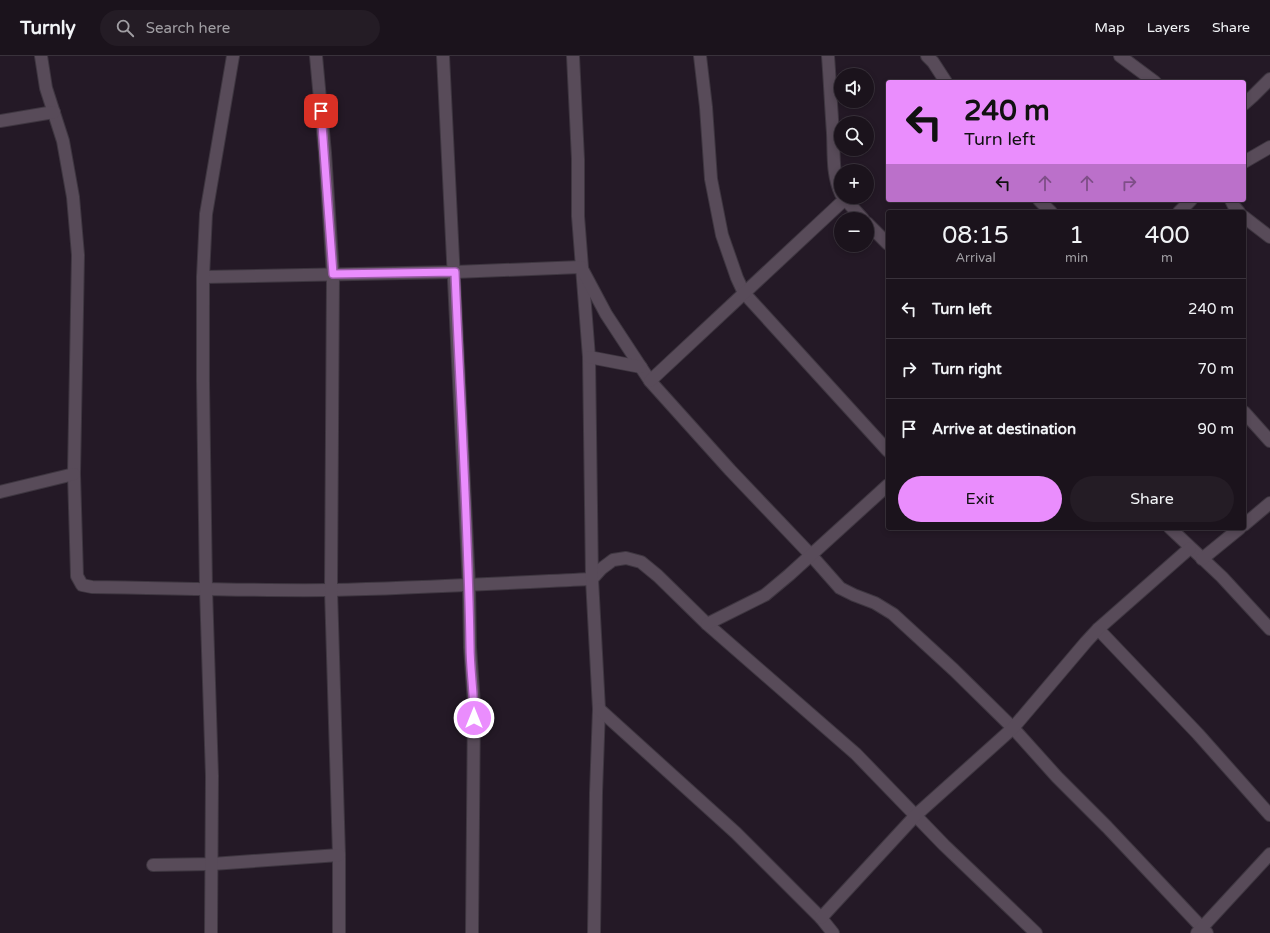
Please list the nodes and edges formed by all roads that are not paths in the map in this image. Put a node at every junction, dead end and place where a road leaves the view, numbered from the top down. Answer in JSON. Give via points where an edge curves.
{"nodes":[{"id":1,"x":41,"y":56,"type":"edge"},
{"id":2,"x":233,"y":56,"type":"edge"},
{"id":3,"x":316,"y":56,"type":"edge"},
{"id":4,"x":443,"y":56,"type":"edge"},
{"id":5,"x":573,"y":56,"type":"edge"},
{"id":6,"x":700,"y":56,"type":"edge"},
{"id":7,"x":828,"y":56,"type":"edge"},
{"id":8,"x":927,"y":56,"type":"edge"},
{"id":9,"x":1120,"y":56,"type":"edge"},
{"id":10,"x":1270,"y":79,"type":"edge"},
{"id":11,"x":945,"y":80,"type":"edge"},
{"id":12,"x":1152,"y":80,"type":"edge"},
{"id":13,"x":1246,"y":102,"type":"edge"},
{"id":14,"x":54,"y":112,"type":"junction"},
{"id":15,"x":0,"y":121,"type":"edge"},
{"id":16,"x":1270,"y":147,"type":"edge"},
{"id":17,"x":1246,"y":161,"type":"edge"},
{"id":18,"x":834,"y":168,"type":"edge"},
{"id":19,"x":1042,"y":202,"type":"edge"},
{"id":20,"x":1189,"y":202,"type":"edge"},
{"id":21,"x":835,"y":204,"type":"edge"},
{"id":22,"x":849,"y":204,"type":"edge"},
{"id":23,"x":1049,"y":210,"type":"edge"},
{"id":24,"x":1181,"y":210,"type":"edge"},
{"id":25,"x":856,"y":212,"type":"edge"},
{"id":26,"x":1246,"y":219,"type":"edge"},
{"id":27,"x":874,"y":230,"type":"edge"},
{"id":28,"x":1270,"y":237,"type":"edge"},
{"id":29,"x":886,"y":242,"type":"edge"},
{"id":30,"x":581,"y":266,"type":"junction"},
{"id":31,"x":455,"y":272,"type":"junction"},
{"id":32,"x":333,"y":274,"type":"junction"},
{"id":33,"x":203,"y":277,"type":"junction"},
{"id":34,"x":744,"y":293,"type":"junction"},
{"id":35,"x":589,"y":357,"type":"junction"},
{"id":36,"x":641,"y":367,"type":"junction"},
{"id":37,"x":650,"y":381,"type":"junction"},
{"id":38,"x":1246,"y":414,"type":"edge"},
{"id":39,"x":1270,"y":441,"type":"edge"},
{"id":40,"x":886,"y":450,"type":"edge"},
{"id":41,"x":74,"y":474,"type":"junction"},
{"id":42,"x":886,"y":487,"type":"edge"},
{"id":43,"x":0,"y":492,"type":"edge"},
{"id":44,"x":1270,"y":503,"type":"edge"},
{"id":45,"x":1246,"y":523,"type":"edge"},
{"id":46,"x":1172,"y":530,"type":"edge"},
{"id":47,"x":1238,"y":530,"type":"edge"},
{"id":48,"x":1190,"y":548,"type":"junction"},
{"id":49,"x":810,"y":554,"type":"junction"},
{"id":50,"x":1202,"y":559,"type":"junction"},
{"id":51,"x":592,"y":580,"type":"junction"},
{"id":52,"x":469,"y":585,"type":"junction"},
{"id":53,"x":206,"y":589,"type":"junction"},
{"id":54,"x":331,"y":590,"type":"junction"},
{"id":55,"x":707,"y":624,"type":"junction"},
{"id":56,"x":1098,"y":629,"type":"junction"},
{"id":57,"x":1270,"y":629,"type":"edge"},
{"id":58,"x":599,"y":709,"type":"junction"},
{"id":59,"x":1013,"y":728,"type":"junction"},
{"id":60,"x":916,"y":815,"type":"junction"},
{"id":61,"x":1270,"y":815,"type":"edge"},
{"id":62,"x":1270,"y":854,"type":"edge"},
{"id":63,"x":339,"y":855,"type":"junction"},
{"id":64,"x":212,"y":864,"type":"junction"},
{"id":65,"x":153,"y":865,"type":"dead end"},
{"id":66,"x":821,"y":918,"type":"junction"},
{"id":67,"x":1202,"y":931,"type":"edge"},
{"id":68,"x":211,"y":933,"type":"edge"},
{"id":69,"x":339,"y":933,"type":"edge"},
{"id":70,"x":472,"y":933,"type":"edge"},
{"id":71,"x":594,"y":933,"type":"edge"},
{"id":72,"x":833,"y":933,"type":"edge"},
{"id":73,"x":1036,"y":933,"type":"edge"}],
"edges":[{"from":1,"to":14,"type":"street","via":[[46,88]]},
{"from":2,"to":33,"type":"street","via":[[206,214]]},
{"from":3,"to":32,"type":"street"},
{"from":4,"to":31,"type":"street"},
{"from":5,"to":30,"type":"street"},
{"from":6,"to":34,"type":"street","via":[[711,179],[722,235]]},
{"from":7,"to":18,"type":"street"},
{"from":8,"to":11,"type":"street"},
{"from":9,"to":12,"type":"street"},
{"from":10,"to":13,"type":"street"},
{"from":14,"to":15,"type":"street"},
{"from":14,"to":41,"type":"street","via":[[63,141],[73,197],[78,255]]},
{"from":16,"to":17,"type":"street"},
{"from":19,"to":23,"type":"street"},
{"from":20,"to":24,"type":"street"},
{"from":21,"to":34,"type":"street"},
{"from":22,"to":25,"type":"street"},
{"from":26,"to":28,"type":"street"},
{"from":27,"to":29,"type":"street"},
{"from":30,"to":31,"type":"street"},
{"from":30,"to":35,"type":"street"},
{"from":30,"to":36,"type":"street","via":[[606,314]]},
{"from":31,"to":32,"type":"street"},
{"from":31,"to":52,"type":"street"},
{"from":32,"to":33,"type":"street"},
{"from":32,"to":54,"type":"street"},
{"from":33,"to":53,"type":"street"},
{"from":34,"to":37,"type":"street"},
{"from":34,"to":40,"type":"street"},
{"from":35,"to":36,"type":"street"},
{"from":35,"to":51,"type":"street"},
{"from":36,"to":37,"type":"street"},
{"from":37,"to":49,"type":"street"},
{"from":38,"to":39,"type":"street"},
{"from":41,"to":43,"type":"street"},
{"from":41,"to":53,"type":"street","via":[[77,576],[82,585]]},
{"from":42,"to":49,"type":"street"},
{"from":44,"to":45,"type":"street"},
{"from":46,"to":48,"type":"street"},
{"from":47,"to":50,"type":"street"},
{"from":48,"to":50,"type":"street"},
{"from":48,"to":56,"type":"street"},
{"from":49,"to":55,"type":"street","via":[[765,595]]},
{"from":49,"to":59,"type":"street","via":[[840,588],[893,614]]},
{"from":50,"to":57,"type":"street"},
{"from":51,"to":52,"type":"street"},
{"from":51,"to":55,"type":"street","via":[[613,560],[626,558],[641,562]]},
{"from":51,"to":58,"type":"street"},
{"from":52,"to":54,"type":"street"},
{"from":52,"to":70,"type":"street","via":[[474,704]]},
{"from":53,"to":54,"type":"street"},
{"from":53,"to":64,"type":"street"},
{"from":54,"to":63,"type":"street"},
{"from":55,"to":60,"type":"street","via":[[856,754]]},
{"from":56,"to":59,"type":"street"},
{"from":56,"to":61,"type":"street","via":[[1198,734]]},
{"from":58,"to":66,"type":"street","via":[[736,832]]},
{"from":58,"to":71,"type":"street"},
{"from":59,"to":60,"type":"street"},
{"from":59,"to":67,"type":"street"},
{"from":60,"to":66,"type":"street"},
{"from":60,"to":73,"type":"street"},
{"from":62,"to":67,"type":"street"},
{"from":63,"to":64,"type":"street"},
{"from":63,"to":69,"type":"street"},
{"from":64,"to":65,"type":"street"},
{"from":64,"to":68,"type":"street"},
{"from":66,"to":72,"type":"street"}]}
